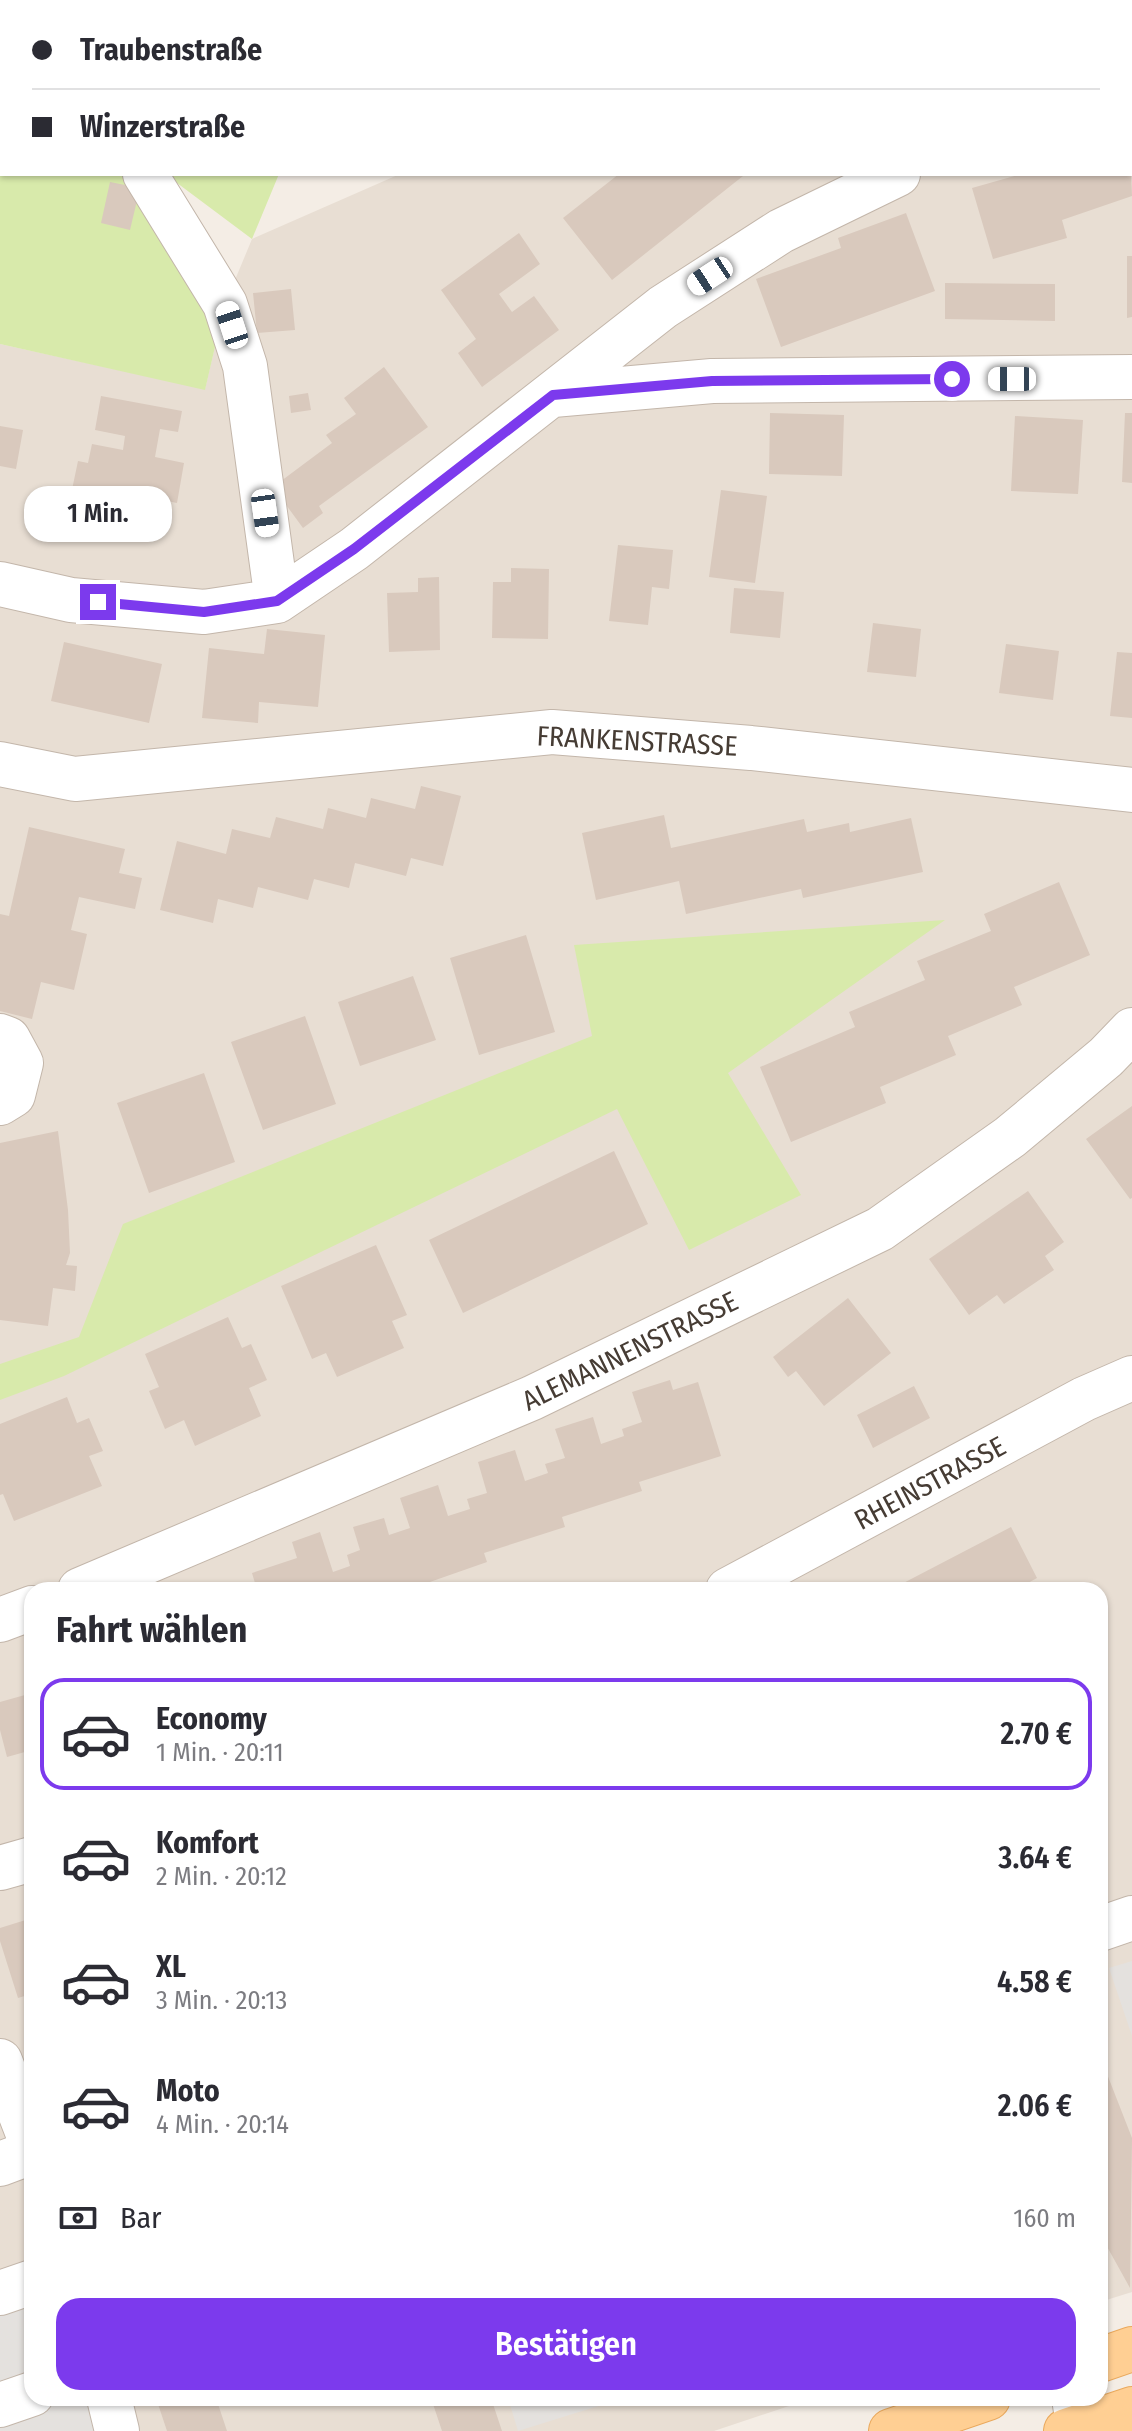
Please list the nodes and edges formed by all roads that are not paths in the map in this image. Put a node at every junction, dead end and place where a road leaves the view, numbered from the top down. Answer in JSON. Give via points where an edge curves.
{"nodes":[{"id":1,"x":146,"y":176,"type":"edge"},
{"id":2,"x":894,"y":176,"type":"edge"},
{"id":3,"x":1132,"y":377,"type":"edge"},
{"id":4,"x":553,"y":395,"type":"junction"},
{"id":5,"x":0,"y":584,"type":"edge"},
{"id":6,"x":277,"y":601,"type":"junction"},
{"id":7,"x":0,"y":764,"type":"edge"},
{"id":8,"x":1132,"y":790,"type":"edge"},
{"id":9,"x":1132,"y":1030,"type":"edge"},
{"id":10,"x":0,"y":1036,"type":"edge"},
{"id":11,"x":0,"y":1103,"type":"edge"},
{"id":12,"x":1132,"y":1378,"type":"edge"},
{"id":13,"x":773,"y":1581,"type":"edge"},
{"id":14,"x":99,"y":1582,"type":"edge"},
{"id":15,"x":24,"y":1611,"type":"edge"},
{"id":16,"x":0,"y":1620,"type":"edge"},
{"id":17,"x":24,"y":1861,"type":"edge"},
{"id":18,"x":0,"y":1868,"type":"edge"},
{"id":19,"x":1132,"y":1918,"type":"edge"},
{"id":20,"x":1108,"y":1926,"type":"edge"},
{"id":21,"x":0,"y":2061,"type":"edge"},
{"id":22,"x":24,"y":2123,"type":"edge"},
{"id":23,"x":24,"y":2155,"type":"edge"},
{"id":24,"x":0,"y":2164,"type":"edge"},
{"id":25,"x":24,"y":2285,"type":"edge"},
{"id":26,"x":0,"y":2293,"type":"edge"},
{"id":27,"x":1132,"y":2349,"type":"edge"},
{"id":28,"x":1108,"y":2357,"type":"edge"},
{"id":29,"x":24,"y":2397,"type":"edge"},
{"id":30,"x":0,"y":2405,"type":"edge"},
{"id":31,"x":111,"y":2406,"type":"edge"},
{"id":32,"x":964,"y":2406,"type":"edge"},
{"id":33,"x":1132,"y":2409,"type":"edge"},
{"id":34,"x":1074,"y":2422,"type":"edge"},
{"id":35,"x":117,"y":2431,"type":"edge"},
{"id":36,"x":891,"y":2431,"type":"edge"}],
"edges":[{"from":1,"to":6,"type":"street","via":[[225,304],[245,366]]},
{"from":2,"to":4,"type":"street","via":[[781,231],[663,307]]},
{"from":3,"to":4,"type":"street","via":[[712,381]]},
{"from":4,"to":6,"type":"street","via":[[354,549]]},
{"from":5,"to":6,"type":"street","via":[[71,600],[204,612]]},
{"from":7,"to":8,"type":"street","name":"FRANKENSTRASSE","via":[[75,779],[552,732]]},
{"from":9,"to":14,"type":"street","name":"ALEMANNENSTRASSE","via":[[1010,1137],[880,1229],[532,1398]]},
{"from":10,"to":11,"type":"street","via":[[8,1039],[21,1063],[13,1095]]},
{"from":12,"to":13,"type":"street","name":"RHEINSTRASSE","via":[[1084,1399]]},
{"from":15,"to":16,"type":"street"},
{"from":17,"to":18,"type":"street"},
{"from":19,"to":20,"type":"street"},
{"from":21,"to":22,"type":"street"},
{"from":23,"to":24,"type":"street"},
{"from":25,"to":26,"type":"street"},
{"from":27,"to":28,"type":"main road"},
{"from":29,"to":30,"type":"street"},
{"from":31,"to":35,"type":"street"},
{"from":32,"to":36,"type":"main road"},
{"from":33,"to":34,"type":"main road"}]}
